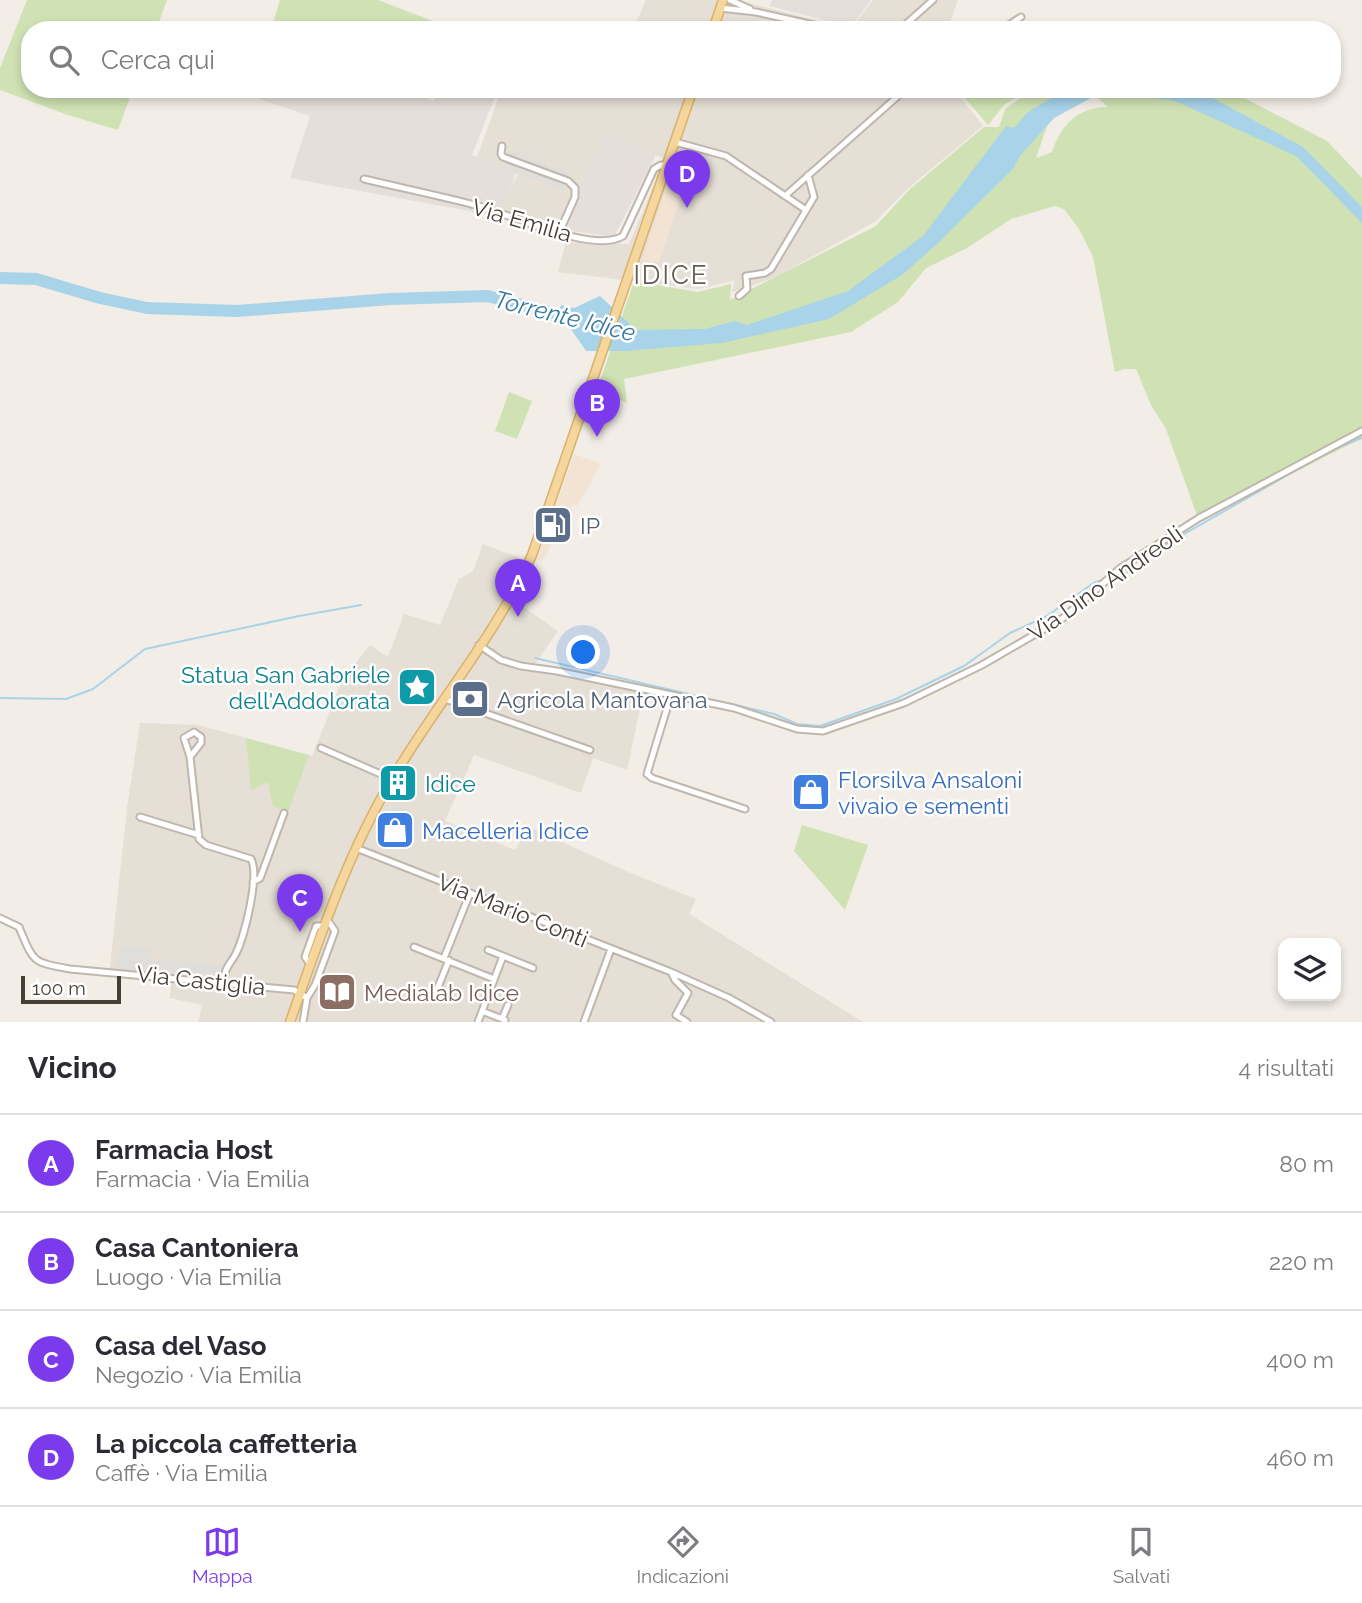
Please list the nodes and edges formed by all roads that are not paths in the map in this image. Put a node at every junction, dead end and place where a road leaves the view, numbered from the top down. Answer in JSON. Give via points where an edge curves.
{"nodes":[{"id":1,"x":730,"y":0,"type":"edge"},
{"id":2,"x":933,"y":0,"type":"edge"},
{"id":3,"x":722,"y":4,"type":"edge"},
{"id":4,"x":756,"y":12,"type":"junction"},
{"id":5,"x":1021,"y":17,"type":"dead end"},
{"id":6,"x":716,"y":21,"type":"edge"},
{"id":7,"x":797,"y":21,"type":"edge"},
{"id":8,"x":909,"y":21,"type":"edge"},
{"id":9,"x":1015,"y":21,"type":"edge"},
{"id":10,"x":690,"y":98,"type":"edge"},
{"id":11,"x":896,"y":98,"type":"edge"},
{"id":12,"x":676,"y":142,"type":"junction"},
{"id":13,"x":502,"y":146,"type":"dead end"},
{"id":14,"x":667,"y":165,"type":"junction"},
{"id":15,"x":808,"y":174,"type":"junction"},
{"id":16,"x":663,"y":178,"type":"junction"},
{"id":17,"x":364,"y":179,"type":"dead end"},
{"id":18,"x":648,"y":183,"type":"junction"},
{"id":19,"x":785,"y":196,"type":"junction"},
{"id":20,"x":806,"y":210,"type":"junction"},
{"id":21,"x":559,"y":233,"type":"junction"},
{"id":22,"x":739,"y":296,"type":"dead end"},
{"id":23,"x":1362,"y":431,"type":"edge"},
{"id":24,"x":479,"y":645,"type":"junction"},
{"id":25,"x":671,"y":695,"type":"junction"},
{"id":26,"x":445,"y":699,"type":"junction"},
{"id":27,"x":321,"y":748,"type":"dead end"},
{"id":28,"x":590,"y":750,"type":"dead end"},
{"id":29,"x":190,"y":757,"type":"dead end"},
{"id":30,"x":392,"y":779,"type":"junction"},
{"id":31,"x":745,"y":809,"type":"dead end"},
{"id":32,"x":284,"y":813,"type":"dead end"},
{"id":33,"x":140,"y":817,"type":"dead end"},
{"id":34,"x":199,"y":835,"type":"junction"},
{"id":35,"x":356,"y":848,"type":"junction"},
{"id":36,"x":253,"y":882,"type":"junction"},
{"id":37,"x":470,"y":894,"type":"junction"},
{"id":38,"x":0,"y":918,"type":"edge"},
{"id":39,"x":325,"y":922,"type":"junction"},
{"id":40,"x":414,"y":947,"type":"dead end"},
{"id":41,"x":611,"y":949,"type":"junction"},
{"id":42,"x":488,"y":950,"type":"dead end"},
{"id":43,"x":503,"y":956,"type":"junction"},
{"id":44,"x":446,"y":959,"type":"junction"},
{"id":45,"x":533,"y":968,"type":"dead end"},
{"id":46,"x":671,"y":972,"type":"junction"},
{"id":47,"x":494,"y":979,"type":"junction"},
{"id":48,"x":224,"y":982,"type":"junction"},
{"id":49,"x":304,"y":995,"type":"junction"},
{"id":50,"x":435,"y":997,"type":"dead end"},
{"id":51,"x":508,"y":1005,"type":"dead end"},
{"id":52,"x":482,"y":1011,"type":"junction"},
{"id":53,"x":676,"y":1015,"type":"junction"},
{"id":54,"x":503,"y":1020,"type":"edge"},
{"id":55,"x":290,"y":1022,"type":"edge"},
{"id":56,"x":303,"y":1022,"type":"edge"},
{"id":57,"x":478,"y":1022,"type":"edge"},
{"id":58,"x":584,"y":1022,"type":"edge"},
{"id":59,"x":671,"y":1022,"type":"edge"},
{"id":60,"x":687,"y":1022,"type":"edge"},
{"id":61,"x":771,"y":1022,"type":"edge"}],
"edges":[{"from":1,"to":4,"type":"street"},
{"from":2,"to":8,"type":"street"},
{"from":3,"to":4,"type":"street"},
{"from":3,"to":6,"type":"main road"},
{"from":4,"to":7,"type":"street"},
{"from":5,"to":9,"type":"street"},
{"from":10,"to":12,"type":"main road","name":"Via Emilia"},
{"from":11,"to":15,"type":"street"},
{"from":12,"to":14,"type":"main road","name":"Via Emilia"},
{"from":12,"to":19,"type":"street","via":[[726,156]]},
{"from":13,"to":21,"type":"street","via":[[503,157],[568,181],[575,188]]},
{"from":14,"to":16,"type":"main road","name":"Via Emilia"},
{"from":14,"to":18,"type":"street","name":"Via Emilia","via":[[657,166]]},
{"from":15,"to":19,"type":"street"},
{"from":15,"to":20,"type":"street","via":[[814,197]]},
{"from":16,"to":18,"type":"street","via":[[654,177]]},
{"from":16,"to":24,"type":"main road","name":"Via Emilia","via":[[532,555]]},
{"from":17,"to":21,"type":"street","name":"Via Emilia","via":[[482,207]]},
{"from":18,"to":21,"type":"street","name":"Via Emilia","via":[[622,238],[607,241]]},
{"from":19,"to":20,"type":"street"},
{"from":20,"to":22,"type":"street","via":[[771,269],[746,276],[747,289]]},
{"from":23,"to":25,"type":"street","name":"Via Dino Andreoli","via":[[1199,518],[1122,567],[1063,618],[904,703],[823,731],[797,729],[752,713]]},
{"from":24,"to":25,"type":"street","name":"Via Dino Andreoli","via":[[501,660],[521,666]]},
{"from":24,"to":26,"type":"main road","name":"Via Emilia"},
{"from":25,"to":31,"type":"street","via":[[647,774]]},
{"from":26,"to":28,"type":"street"},
{"from":26,"to":30,"type":"main road","name":"Via Emilia"},
{"from":27,"to":30,"type":"street"},
{"from":29,"to":34,"type":"street"},
{"from":30,"to":35,"type":"main road","name":"Via Emilia"},
{"from":32,"to":36,"type":"street","via":[[260,878]]},
{"from":33,"to":34,"type":"street"},
{"from":34,"to":36,"type":"street","via":[[206,845],[251,859]]},
{"from":35,"to":37,"type":"street","name":"Via Mario Conti"},
{"from":35,"to":39,"type":"main road","name":"Via Emilia"},
{"from":36,"to":48,"type":"street","via":[[249,916],[234,958],[226,966]]},
{"from":37,"to":41,"type":"street","name":"Via Mario Conti"},
{"from":37,"to":44,"type":"street"},
{"from":38,"to":48,"type":"street","name":"Via Castiglia","via":[[19,927],[31,956],[41,964]]},
{"from":39,"to":49,"type":"main road","name":"Via Emilia"},
{"from":39,"to":49,"type":"street","name":"Via Emilia","via":[[335,931],[315,985]]},
{"from":40,"to":44,"type":"street"},
{"from":41,"to":46,"type":"street","name":"Via Mario Conti"},
{"from":41,"to":58,"type":"street"},
{"from":42,"to":43,"type":"street"},
{"from":43,"to":45,"type":"street"},
{"from":43,"to":47,"type":"street"},
{"from":44,"to":47,"type":"street"},
{"from":44,"to":50,"type":"street"},
{"from":46,"to":53,"type":"street","via":[[688,993]]},
{"from":46,"to":61,"type":"street","name":"Via Mario Conti"},
{"from":47,"to":52,"type":"street"},
{"from":48,"to":49,"type":"street","name":"Via Castiglia"},
{"from":49,"to":55,"type":"main road","name":"Via Emilia"},
{"from":49,"to":56,"type":"street","name":"Via Emilia"},
{"from":51,"to":54,"type":"street"},
{"from":52,"to":54,"type":"street"},
{"from":52,"to":57,"type":"street"},
{"from":53,"to":59,"type":"street"},
{"from":53,"to":60,"type":"street"}]}
